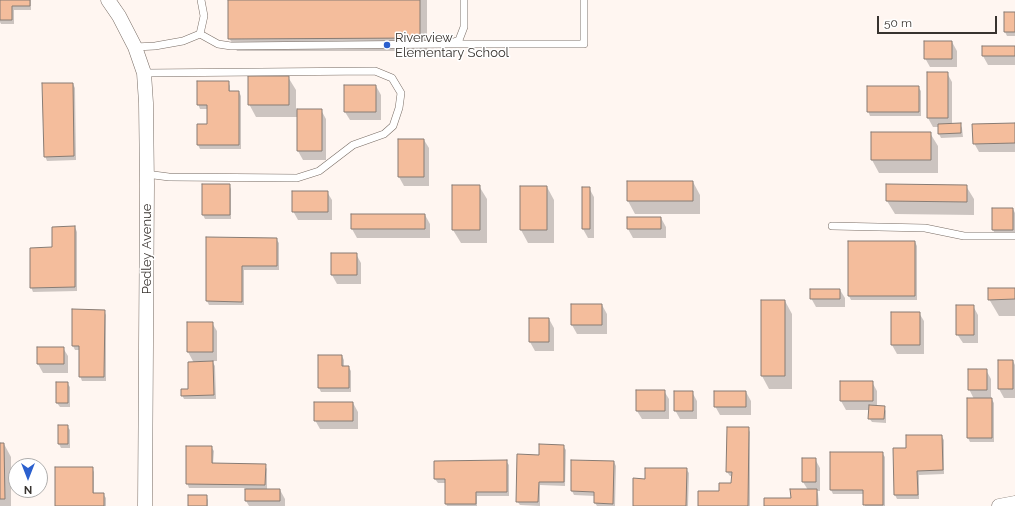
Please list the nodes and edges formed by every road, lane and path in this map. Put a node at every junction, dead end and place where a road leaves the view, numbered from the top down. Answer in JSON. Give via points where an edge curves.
{"nodes":[{"id":1,"x":108,"y":0,"type":"edge"},
{"id":2,"x":201,"y":0,"type":"edge"},
{"id":3,"x":464,"y":0,"type":"edge"},
{"id":4,"x":584,"y":0,"type":"edge"},
{"id":5,"x":200,"y":34,"type":"junction"},
{"id":6,"x":449,"y":44,"type":"junction"},
{"id":7,"x":135,"y":47,"type":"junction"},
{"id":8,"x":144,"y":73,"type":"junction"},
{"id":9,"x":146,"y":174,"type":"junction"},
{"id":10,"x":832,"y":226,"type":"dead end"},
{"id":11,"x":1015,"y":236,"type":"edge"},
{"id":12,"x":1015,"y":503,"type":"edge"},
{"id":13,"x":145,"y":506,"type":"edge"},
{"id":14,"x":999,"y":506,"type":"edge"}],
"edges":[{"from":1,"to":7,"type":"street","name":"Pedley Avenue"},
{"from":2,"to":5,"type":"lane","via":[[204,16]]},
{"from":3,"to":6,"type":"lane","via":[[464,27],[459,40]]},
{"from":4,"to":6,"type":"lane","via":[[584,44]]},
{"from":5,"to":6,"type":"lane","via":[[218,44],[231,46]]},
{"from":5,"to":7,"type":"lane","via":[[183,41]]},
{"from":7,"to":8,"type":"street","name":"Pedley Avenue"},
{"from":8,"to":9,"type":"street","name":"Pedley Avenue"},
{"from":8,"to":9,"type":"lane","via":[[375,71],[392,78],[401,93],[393,126],[384,134],[353,145],[319,171],[297,178],[169,177]]},
{"from":9,"to":13,"type":"street","name":"Pedley Avenue"},
{"from":10,"to":11,"type":"lane","via":[[925,228],[964,236]]},
{"from":12,"to":14,"type":"street"}]}
